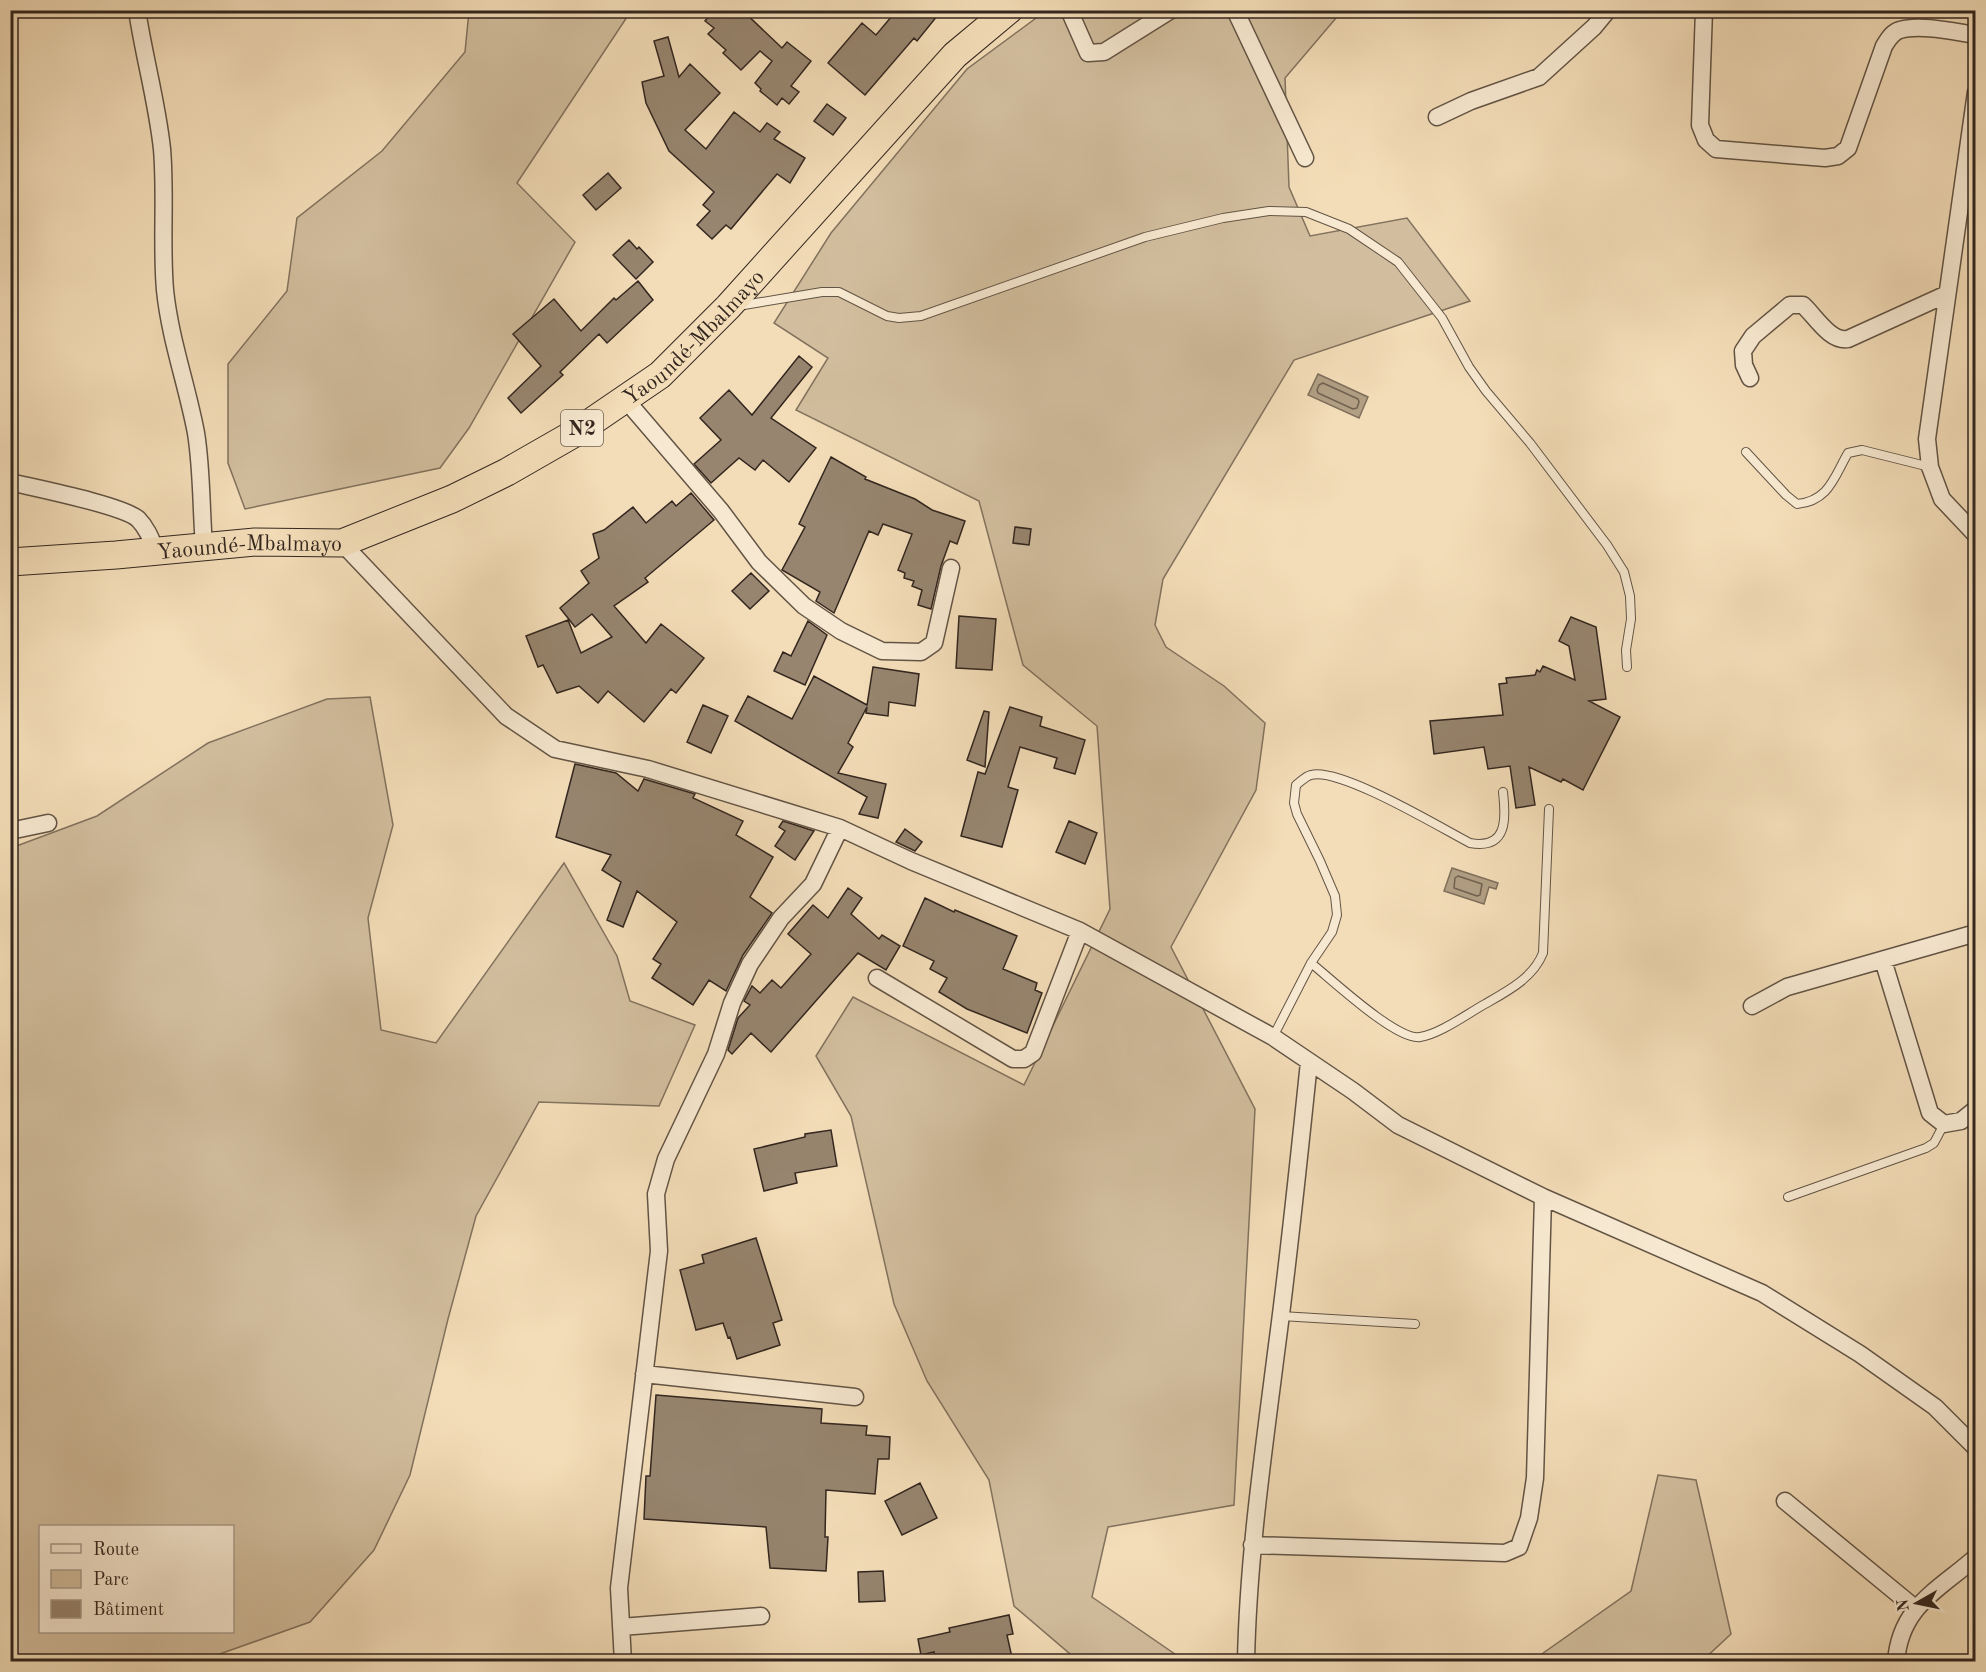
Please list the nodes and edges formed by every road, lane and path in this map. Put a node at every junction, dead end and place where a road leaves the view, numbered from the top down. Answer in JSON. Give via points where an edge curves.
{"nodes":[{"id":1,"x":137,"y":10,"type":"edge"},
{"id":2,"x":1009,"y":10,"type":"edge"},
{"id":3,"x":1069,"y":10,"type":"edge"},
{"id":4,"x":1171,"y":10,"type":"edge"},
{"id":5,"x":1235,"y":10,"type":"edge"},
{"id":6,"x":1608,"y":10,"type":"edge"},
{"id":7,"x":1704,"y":10,"type":"edge"},
{"id":8,"x":1976,"y":35,"type":"edge"},
{"id":9,"x":1976,"y":92,"type":"edge"},
{"id":10,"x":1437,"y":117,"type":"dead end"},
{"id":11,"x":1305,"y":158,"type":"dead end"},
{"id":12,"x":1947,"y":294,"type":"junction"},
{"id":13,"x":729,"y":307,"type":"junction"},
{"id":14,"x":1750,"y":378,"type":"dead end"},
{"id":15,"x":625,"y":399,"type":"junction"},
{"id":16,"x":1746,"y":452,"type":"dead end"},
{"id":17,"x":1930,"y":467,"type":"junction"},
{"id":18,"x":10,"y":482,"type":"edge"},
{"id":19,"x":1976,"y":535,"type":"edge"},
{"id":20,"x":342,"y":543,"type":"junction"},
{"id":21,"x":204,"y":546,"type":"junction"},
{"id":22,"x":156,"y":551,"type":"junction"},
{"id":23,"x":10,"y":562,"type":"edge"},
{"id":24,"x":951,"y":568,"type":"dead end"},
{"id":25,"x":1627,"y":667,"type":"dead end"},
{"id":26,"x":1503,"y":792,"type":"dead end"},
{"id":27,"x":1549,"y":809,"type":"dead end"},
{"id":28,"x":48,"y":823,"type":"dead end"},
{"id":29,"x":840,"y":828,"type":"junction"},
{"id":30,"x":10,"y":831,"type":"edge"},
{"id":31,"x":1080,"y":931,"type":"junction"},
{"id":32,"x":1976,"y":933,"type":"edge"},
{"id":33,"x":1883,"y":960,"type":"junction"},
{"id":34,"x":1311,"y":963,"type":"junction"},
{"id":35,"x":877,"y":978,"type":"dead end"},
{"id":36,"x":1752,"y":1006,"type":"dead end"},
{"id":37,"x":1273,"y":1037,"type":"junction"},
{"id":38,"x":1309,"y":1062,"type":"junction"},
{"id":39,"x":1976,"y":1109,"type":"edge"},
{"id":40,"x":1944,"y":1124,"type":"junction"},
{"id":41,"x":1543,"y":1197,"type":"junction"},
{"id":42,"x":1788,"y":1197,"type":"dead end"},
{"id":43,"x":1281,"y":1316,"type":"junction"},
{"id":44,"x":1415,"y":1324,"type":"dead end"},
{"id":45,"x":644,"y":1374,"type":"junction"},
{"id":46,"x":855,"y":1397,"type":"dead end"},
{"id":47,"x":1976,"y":1448,"type":"edge"},
{"id":48,"x":1785,"y":1501,"type":"dead end"},
{"id":49,"x":1252,"y":1545,"type":"junction"},
{"id":50,"x":1976,"y":1557,"type":"edge"},
{"id":51,"x":1915,"y":1608,"type":"junction"},
{"id":52,"x":761,"y":1616,"type":"dead end"},
{"id":53,"x":621,"y":1627,"type":"junction"},
{"id":54,"x":623,"y":1662,"type":"edge"},
{"id":55,"x":1246,"y":1662,"type":"edge"},
{"id":56,"x":1896,"y":1662,"type":"edge"}],
"edges":[{"from":1,"to":21,"type":"street","via":[[162,150],[165,290],[196,435]]},
{"from":2,"to":13,"type":"highway","name":"Yaoundé-Mbalmayo","number":"N2","via":[[955,55]]},
{"from":3,"to":4,"type":"street","via":[[1088,53],[1096,54]]},
{"from":5,"to":11,"type":"street"},
{"from":6,"to":10,"type":"street","via":[[1539,77]]},
{"from":7,"to":8,"type":"street","via":[[1700,125],[1706,140],[1716,148],[1838,156],[1848,148],[1891,36],[1899,30],[1916,28]]},
{"from":9,"to":12,"type":"street"},
{"from":12,"to":14,"type":"street","via":[[1841,340],[1803,304],[1790,304],[1753,336],[1743,351]]},
{"from":12,"to":17,"type":"street","via":[[1927,439]]},
{"from":13,"to":15,"type":"highway","name":"Yaoundé-Mbalmayo","number":"N2","via":[[660,375]]},
{"from":13,"to":25,"type":"lane","via":[[839,292],[887,316],[921,316],[1145,237],[1223,218],[1269,211],[1306,212],[1349,229],[1398,262],[1442,318],[1486,391],[1607,545],[1624,572],[1630,596]]},
{"from":15,"to":20,"type":"highway","name":"Yaoundé-Mbalmayo","number":"N2","via":[[507,472],[452,499]]},
{"from":15,"to":24,"type":"street","via":[[721,511],[759,562],[804,606],[841,631],[882,651],[921,652],[934,643]]},
{"from":16,"to":17,"type":"lane","via":[[1797,504],[1809,503],[1830,487],[1848,453],[1862,450]]},
{"from":17,"to":19,"type":"street","via":[[1942,499]]},
{"from":18,"to":22,"type":"street","via":[[135,516],[146,527]]},
{"from":20,"to":21,"type":"highway","name":"Yaoundé-Mbalmayo","number":"N2"},
{"from":20,"to":29,"type":"street","via":[[506,716],[555,749],[648,769]]},
{"from":21,"to":22,"type":"highway","name":"Yaoundé-Mbalmayo","number":"N2"},
{"from":22,"to":23,"type":"highway","name":"Yaoundé-Mbalmayo","number":"N2"},
{"from":26,"to":34,"type":"lane","via":[[1504,827],[1497,838],[1479,845],[1359,785],[1324,774],[1310,775],[1296,785],[1297,814],[1335,896],[1337,915],[1332,932]]},
{"from":27,"to":34,"type":"lane","via":[[1543,953],[1531,972],[1508,991],[1434,1033],[1414,1038],[1394,1030]]},
{"from":28,"to":30,"type":"street"},
{"from":29,"to":31,"type":"street"},
{"from":29,"to":45,"type":"street","via":[[813,884],[781,918],[750,964],[732,1003],[716,1054],[666,1159],[656,1194],[659,1251]]},
{"from":31,"to":35,"type":"street","via":[[1033,1053],[1024,1059],[1013,1059]]},
{"from":31,"to":37,"type":"street"},
{"from":32,"to":33,"type":"street"},
{"from":33,"to":36,"type":"street","via":[[1787,987]]},
{"from":33,"to":40,"type":"street","via":[[1930,1113]]},
{"from":34,"to":37,"type":"lane"},
{"from":37,"to":38,"type":"street"},
{"from":38,"to":41,"type":"street","via":[[1398,1125]]},
{"from":38,"to":43,"type":"street"},
{"from":39,"to":40,"type":"street","via":[[1961,1121]]},
{"from":40,"to":42,"type":"lane","via":[[1934,1143],[1926,1148]]},
{"from":41,"to":47,"type":"street","via":[[1762,1293],[1935,1407]]},
{"from":41,"to":49,"type":"street","via":[[1535,1478],[1529,1518],[1519,1547],[1505,1553]]},
{"from":43,"to":44,"type":"lane"},
{"from":43,"to":49,"type":"street"},
{"from":45,"to":46,"type":"street"},
{"from":45,"to":53,"type":"street","via":[[619,1588]]},
{"from":48,"to":51,"type":"street"},
{"from":49,"to":55,"type":"street"},
{"from":50,"to":51,"type":"street"},
{"from":51,"to":56,"type":"street","via":[[1897,1645]]},
{"from":52,"to":53,"type":"street"},
{"from":53,"to":54,"type":"street"}]}
